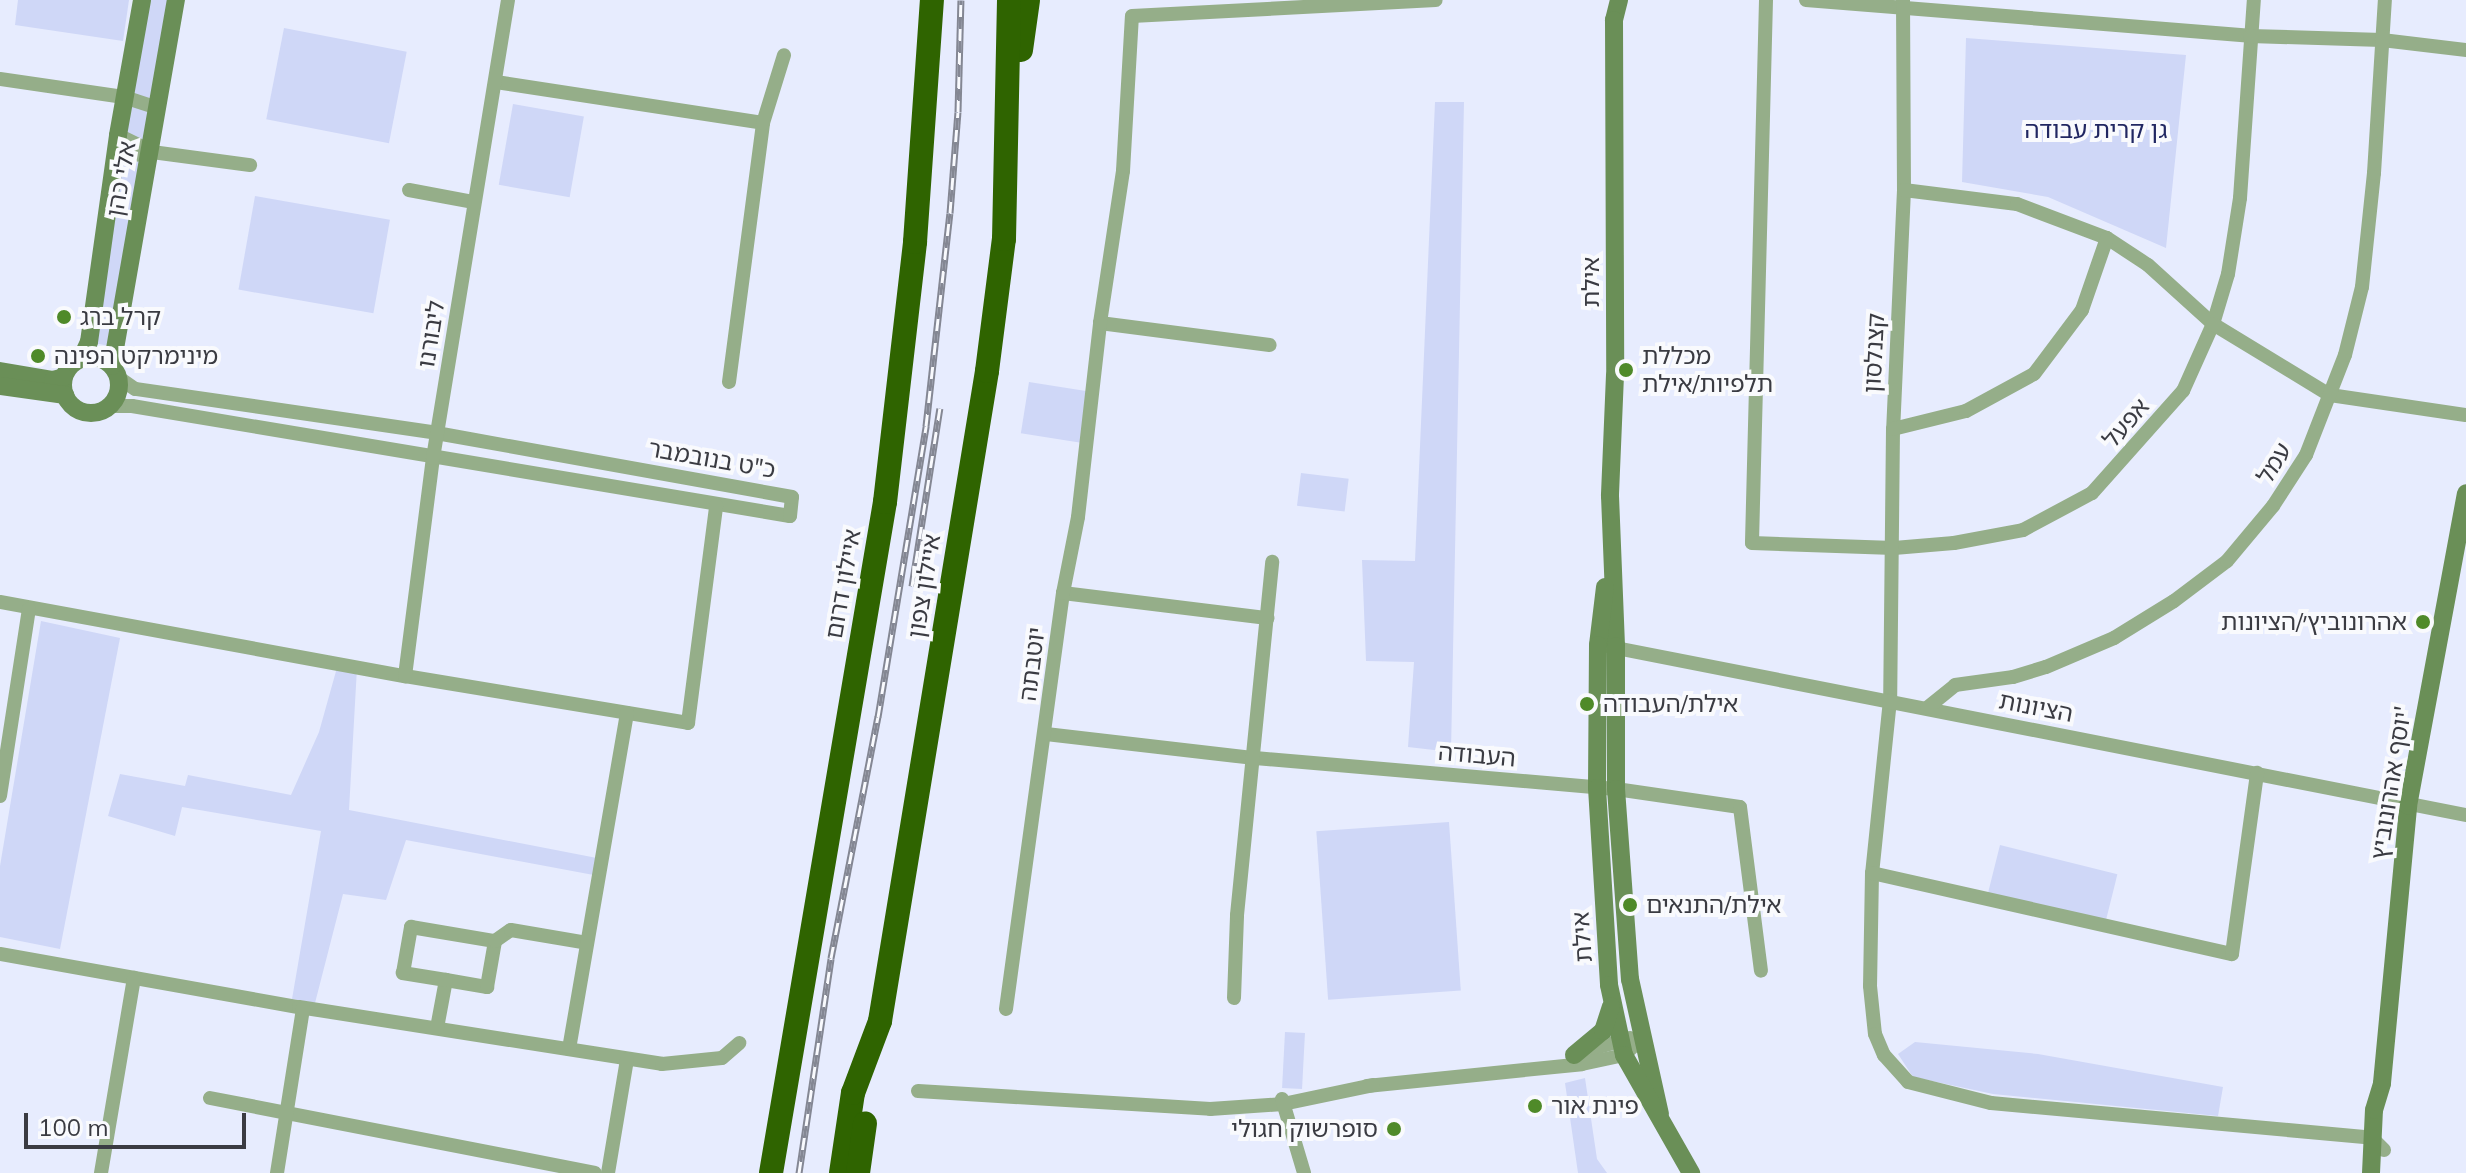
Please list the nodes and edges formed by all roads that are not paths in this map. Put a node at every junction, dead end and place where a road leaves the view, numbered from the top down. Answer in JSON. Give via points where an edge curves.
{"nodes":[{"id":1,"x":142,"y":0,"type":"edge"},
{"id":2,"x":176,"y":0,"type":"edge"},
{"id":3,"x":508,"y":0,"type":"edge"},
{"id":4,"x":932,"y":0,"type":"edge"},
{"id":5,"x":1009,"y":0,"type":"edge"},
{"id":6,"x":1028,"y":0,"type":"edge"},
{"id":7,"x":1436,"y":0,"type":"edge"},
{"id":8,"x":1607,"y":0,"type":"edge"},
{"id":9,"x":1619,"y":0,"type":"edge"},
{"id":10,"x":1766,"y":0,"type":"edge"},
{"id":11,"x":1806,"y":0,"type":"edge"},
{"id":12,"x":2254,"y":0,"type":"edge"},
{"id":13,"x":2385,"y":0,"type":"edge"},
{"id":14,"x":1903,"y":4,"type":"edge"},
{"id":15,"x":1225,"y":5,"type":"edge"},
{"id":16,"x":1614,"y":20,"type":"junction"},
{"id":17,"x":2250,"y":36,"type":"junction"},
{"id":18,"x":2382,"y":40,"type":"junction"},
{"id":19,"x":2466,"y":50,"type":"edge"},
{"id":20,"x":784,"y":55,"type":"dead end"},
{"id":21,"x":0,"y":79,"type":"edge"},
{"id":22,"x":496,"y":82,"type":"junction"},
{"id":23,"x":161,"y":87,"type":"junction"},
{"id":24,"x":124,"y":97,"type":"junction"},
{"id":25,"x":157,"y":108,"type":"junction"},
{"id":26,"x":763,"y":123,"type":"junction"},
{"id":27,"x":118,"y":135,"type":"junction"},
{"id":28,"x":1009,"y":140,"type":"junction"},
{"id":29,"x":152,"y":152,"type":"junction"},
{"id":30,"x":115,"y":158,"type":"junction"},
{"id":31,"x":250,"y":165,"type":"dead end"},
{"id":32,"x":409,"y":190,"type":"dead end"},
{"id":33,"x":1904,"y":190,"type":"junction"},
{"id":34,"x":474,"y":202,"type":"junction"},
{"id":35,"x":2107,"y":238,"type":"junction"},
{"id":36,"x":1100,"y":323,"type":"junction"},
{"id":37,"x":2213,"y":324,"type":"junction"},
{"id":38,"x":1270,"y":345,"type":"dead end"},
{"id":39,"x":81,"y":359,"type":"junction"},
{"id":40,"x":0,"y":371,"type":"edge"},
{"id":41,"x":115,"y":372,"type":"junction"},
{"id":42,"x":729,"y":382,"type":"dead end"},
{"id":43,"x":0,"y":386,"type":"edge"},
{"id":44,"x":65,"y":386,"type":"junction"},
{"id":45,"x":2330,"y":395,"type":"junction"},
{"id":46,"x":109,"y":406,"type":"junction"},
{"id":47,"x":2466,"y":415,"type":"edge"},
{"id":48,"x":1893,"y":429,"type":"junction"},
{"id":49,"x":438,"y":433,"type":"junction"},
{"id":50,"x":433,"y":458,"type":"junction"},
{"id":51,"x":2466,"y":493,"type":"edge"},
{"id":52,"x":716,"y":506,"type":"junction"},
{"id":53,"x":1894,"y":548,"type":"junction"},
{"id":54,"x":1272,"y":562,"type":"dead end"},
{"id":55,"x":1063,"y":593,"type":"junction"},
{"id":56,"x":0,"y":602,"type":"edge"},
{"id":57,"x":29,"y":609,"type":"junction"},
{"id":58,"x":1267,"y":618,"type":"junction"},
{"id":59,"x":1607,"y":646,"type":"junction"},
{"id":60,"x":405,"y":676,"type":"junction"},
{"id":61,"x":1890,"y":700,"type":"junction"},
{"id":62,"x":1927,"y":708,"type":"junction"},
{"id":63,"x":627,"y":713,"type":"junction"},
{"id":64,"x":1046,"y":734,"type":"junction"},
{"id":65,"x":1255,"y":758,"type":"junction"},
{"id":66,"x":2257,"y":773,"type":"junction"},
{"id":67,"x":1597,"y":788,"type":"junction"},
{"id":68,"x":1616,"y":789,"type":"junction"},
{"id":69,"x":0,"y":796,"type":"edge"},
{"id":70,"x":2408,"y":806,"type":"junction"},
{"id":71,"x":2466,"y":815,"type":"edge"},
{"id":72,"x":1872,"y":873,"type":"junction"},
{"id":73,"x":495,"y":941,"type":"junction"},
{"id":74,"x":587,"y":943,"type":"junction"},
{"id":75,"x":0,"y":954,"type":"edge"},
{"id":76,"x":1761,"y":971,"type":"dead end"},
{"id":77,"x":134,"y":978,"type":"junction"},
{"id":78,"x":446,"y":980,"type":"junction"},
{"id":79,"x":1234,"y":998,"type":"dead end"},
{"id":80,"x":1612,"y":1004,"type":"junction"},
{"id":81,"x":303,"y":1008,"type":"junction"},
{"id":82,"x":1006,"y":1009,"type":"dead end"},
{"id":83,"x":880,"y":1021,"type":"junction"},
{"id":84,"x":437,"y":1028,"type":"junction"},
{"id":85,"x":1643,"y":1037,"type":"junction"},
{"id":86,"x":739,"y":1043,"type":"dead end"},
{"id":87,"x":1622,"y":1047,"type":"junction"},
{"id":88,"x":569,"y":1049,"type":"junction"},
{"id":89,"x":1574,"y":1055,"type":"junction"},
{"id":90,"x":627,"y":1060,"type":"junction"},
{"id":91,"x":1520,"y":1070,"type":"junction"},
{"id":92,"x":918,"y":1091,"type":"dead end"},
{"id":93,"x":210,"y":1098,"type":"dead end"},
{"id":94,"x":1284,"y":1101,"type":"junction"},
{"id":95,"x":287,"y":1114,"type":"junction"},
{"id":96,"x":1660,"y":1114,"type":"junction"},
{"id":97,"x":2378,"y":1144,"type":"junction"},
{"id":98,"x":101,"y":1173,"type":"edge"},
{"id":99,"x":277,"y":1173,"type":"edge"},
{"id":100,"x":595,"y":1173,"type":"edge"},
{"id":101,"x":608,"y":1173,"type":"edge"},
{"id":102,"x":771,"y":1173,"type":"edge"},
{"id":103,"x":841,"y":1173,"type":"edge"},
{"id":104,"x":858,"y":1173,"type":"edge"},
{"id":105,"x":1304,"y":1173,"type":"edge"},
{"id":106,"x":1691,"y":1173,"type":"edge"},
{"id":107,"x":2371,"y":1173,"type":"edge"},
{"id":108,"x":2382,"y":1173,"type":"edge"}],
"edges":[{"from":1,"to":24,"type":"street","name":"אלי כהן"},
{"from":2,"to":23,"type":"street","name":"אלי כהן"},
{"from":3,"to":22,"type":"street","name":"ליבורנו"},
{"from":4,"to":102,"type":"highway","name":"איילון דרום","via":[[915,242],[885,502]]},
{"from":5,"to":28,"type":"highway","name":"איילון צפון"},
{"from":6,"to":28,"type":"highway"},
{"from":7,"to":15,"type":"street"},
{"from":8,"to":16,"type":"street","name":"אילת"},
{"from":9,"to":16,"type":"street","name":"אילת"},
{"from":10,"to":53,"type":"street","name":"אפעל","via":[[1752,543]]},
{"from":11,"to":14,"type":"street"},
{"from":12,"to":17,"type":"street","name":"אפעל"},
{"from":13,"to":18,"type":"street","name":"עמל"},
{"from":14,"to":17,"type":"street"},
{"from":14,"to":33,"type":"street","name":"קצנלסון"},
{"from":15,"to":36,"type":"street","name":"יוטבתה","via":[[1132,16],[1123,171]]},
{"from":16,"to":59,"type":"street","name":"אילת","via":[[1615,375]]},
{"from":17,"to":18,"type":"street"},
{"from":17,"to":37,"type":"street","name":"אפעל","via":[[2240,198],[2228,274]]},
{"from":18,"to":19,"type":"street"},
{"from":18,"to":45,"type":"street","name":"עמל","via":[[2362,287]]},
{"from":20,"to":26,"type":"street"},
{"from":21,"to":24,"type":"street"},
{"from":22,"to":26,"type":"street"},
{"from":22,"to":34,"type":"street","name":"ליבורנו"},
{"from":23,"to":24,"type":"street"},
{"from":23,"to":25,"type":"street","name":"אלי כהן"},
{"from":24,"to":25,"type":"street"},
{"from":24,"to":27,"type":"street","name":"אלי כהן"},
{"from":25,"to":29,"type":"street","name":"אלי כהן"},
{"from":26,"to":42,"type":"street"},
{"from":27,"to":29,"type":"street"},
{"from":27,"to":30,"type":"street","name":"אלי כהן"},
{"from":28,"to":83,"type":"highway","name":"איילון צפון","via":[[1004,239],[987,371]]},
{"from":29,"to":30,"type":"street"},
{"from":29,"to":31,"type":"street"},
{"from":29,"to":41,"type":"street","name":"אלי כהן"},
{"from":30,"to":39,"type":"street","name":"אלי כהן","via":[[89,342]]},
{"from":32,"to":34,"type":"street"},
{"from":33,"to":35,"type":"street","via":[[2017,204]]},
{"from":33,"to":48,"type":"street","name":"קצנלסון"},
{"from":34,"to":49,"type":"street","name":"ליבורנו"},
{"from":35,"to":37,"type":"street","via":[[2148,265]]},
{"from":35,"to":48,"type":"street","via":[[2082,310],[2034,374],[1966,411]]},
{"from":36,"to":38,"type":"street"},
{"from":36,"to":55,"type":"street","name":"יוטבתה","via":[[1078,517]]},
{"from":37,"to":45,"type":"street"},
{"from":37,"to":53,"type":"street","name":"אפעל","via":[[2183,391],[2092,493],[2023,530]]},
{"from":39,"to":41,"type":"street","via":[[93,357]]},
{"from":39,"to":44,"type":"street"},
{"from":40,"to":44,"type":"street"},
{"from":41,"to":46,"type":"street","via":[[116,397]]},
{"from":41,"to":49,"type":"street","name":"כ\"ט בנובמבר","via":[[135,389]]},
{"from":43,"to":44,"type":"street"},
{"from":44,"to":46,"type":"street","via":[[70,404],[83,412]]},
{"from":45,"to":47,"type":"street"},
{"from":45,"to":62,"type":"street","name":"עמל","via":[[2306,455],[2273,506],[2227,561],[2114,638],[2013,677],[1955,685]]},
{"from":46,"to":50,"type":"street","name":"כ\"ט בנובמבר"},
{"from":48,"to":53,"type":"street","name":"קצנלסון"},
{"from":49,"to":50,"type":"street","name":"ליבורנו"},
{"from":49,"to":52,"type":"street","name":"כ\"ט בנובמבר","via":[[792,497],[790,516]]},
{"from":50,"to":52,"type":"street","name":"כ\"ט בנובמבר"},
{"from":50,"to":60,"type":"street","name":"ליבורנו"},
{"from":51,"to":70,"type":"street","name":"יוסף אהרונוביץ'"},
{"from":52,"to":63,"type":"street","via":[[688,723]]},
{"from":53,"to":61,"type":"street","name":"קצנלסון"},
{"from":54,"to":58,"type":"street"},
{"from":55,"to":58,"type":"street"},
{"from":55,"to":64,"type":"street","name":"יוטבתה"},
{"from":56,"to":57,"type":"street"},
{"from":57,"to":60,"type":"street"},
{"from":57,"to":69,"type":"street"},
{"from":58,"to":65,"type":"street"},
{"from":59,"to":61,"type":"street","name":"הציונות"},
{"from":59,"to":67,"type":"street","name":"אילת"},
{"from":59,"to":68,"type":"street","name":"אילת"},
{"from":60,"to":63,"type":"street"},
{"from":61,"to":62,"type":"street","name":"הציונות"},
{"from":61,"to":72,"type":"street","name":"קצנלסון"},
{"from":62,"to":66,"type":"street","name":"הציונות"},
{"from":63,"to":74,"type":"street"},
{"from":64,"to":65,"type":"street","name":"העבודה"},
{"from":64,"to":82,"type":"street","name":"יוטבתה"},
{"from":65,"to":67,"type":"street","name":"העבודה"},
{"from":65,"to":79,"type":"street","via":[[1237,915]]},
{"from":66,"to":70,"type":"street","name":"הציונות"},
{"from":66,"to":72,"type":"street","via":[[2232,954]]},
{"from":67,"to":68,"type":"street","name":"העבודה"},
{"from":67,"to":80,"type":"street","name":"אילת"},
{"from":68,"to":76,"type":"street","name":"העבודה","via":[[1740,807]]},
{"from":68,"to":85,"type":"street","name":"אילת","via":[[1630,979]]},
{"from":70,"to":71,"type":"street","name":"הציונות"},
{"from":70,"to":97,"type":"street","name":"יוסף אהרונוביץ'","via":[[2382,1083],[2374,1110]]},
{"from":72,"to":97,"type":"street","name":"קצנלסון","via":[[1870,986],[1875,1034],[1884,1055],[1908,1082],[1991,1103]]},
{"from":73,"to":74,"type":"street","via":[[511,930]]},
{"from":73,"to":78,"type":"street","via":[[487,987]]},
{"from":73,"to":78,"type":"street","via":[[411,927],[403,973]]},
{"from":74,"to":88,"type":"street"},
{"from":75,"to":77,"type":"street"},
{"from":77,"to":81,"type":"street"},
{"from":77,"to":98,"type":"street"},
{"from":78,"to":84,"type":"street"},
{"from":80,"to":87,"type":"street","name":"אילת"},
{"from":80,"to":89,"type":"street","via":[[1603,1031]]},
{"from":81,"to":84,"type":"street"},
{"from":81,"to":95,"type":"street"},
{"from":83,"to":103,"type":"highway","name":"איילון צפון","via":[[853,1093]]},
{"from":83,"to":104,"type":"highway"},
{"from":84,"to":88,"type":"street"},
{"from":85,"to":87,"type":"street"},
{"from":85,"to":96,"type":"street","name":"אילת"},
{"from":86,"to":90,"type":"street","via":[[722,1058],[701,1062]]},
{"from":87,"to":89,"type":"street"},
{"from":87,"to":91,"type":"street","via":[[1574,1065]]},
{"from":87,"to":96,"type":"street","name":"אילת"},
{"from":88,"to":90,"type":"street"},
{"from":89,"to":91,"type":"street"},
{"from":90,"to":101,"type":"street"},
{"from":91,"to":94,"type":"street","via":[[1373,1085]]},
{"from":92,"to":94,"type":"street","via":[[1210,1109]]},
{"from":93,"to":95,"type":"street"},
{"from":94,"to":105,"type":"street"},
{"from":95,"to":99,"type":"street"},
{"from":95,"to":100,"type":"street"},
{"from":96,"to":106,"type":"street"},
{"from":97,"to":107,"type":"street","name":"יוסף אהרונוביץ'"},
{"from":97,"to":108,"type":"street","name":"יוסף אהרונוביץ'"}]}
